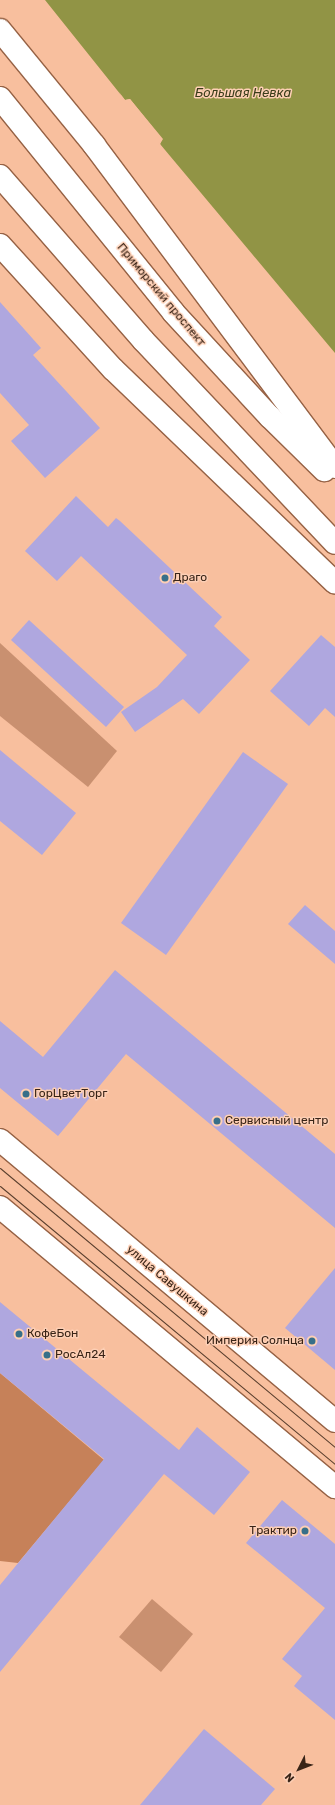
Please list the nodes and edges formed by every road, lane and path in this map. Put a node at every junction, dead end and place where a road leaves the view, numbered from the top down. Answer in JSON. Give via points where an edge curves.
{"nodes":[{"id":1,"x":0,"y":30,"type":"edge"},
{"id":2,"x":0,"y":98,"type":"edge"},
{"id":3,"x":0,"y":176,"type":"edge"},
{"id":4,"x":0,"y":244,"type":"edge"},
{"id":5,"x":335,"y":467,"type":"edge"},
{"id":6,"x":335,"y":481,"type":"edge"},
{"id":7,"x":335,"y":543,"type":"edge"},
{"id":8,"x":335,"y":583,"type":"edge"},
{"id":9,"x":0,"y":1140,"type":"edge"},
{"id":10,"x":0,"y":1207,"type":"edge"},
{"id":11,"x":335,"y":1421,"type":"edge"},
{"id":12,"x":335,"y":1487,"type":"edge"}],
"edges":[{"from":1,"to":5,"type":"main road","via":[[94,144]]},
{"from":2,"to":6,"type":"main road","name":"Приморский проспект","via":[[173,312],[270,417]]},
{"from":3,"to":7,"type":"main road","via":[[143,340]]},
{"from":4,"to":8,"type":"main road","via":[[113,369]]},
{"from":9,"to":11,"type":"main road","name":"улица Савушкина"},
{"from":10,"to":12,"type":"main road"}]}
